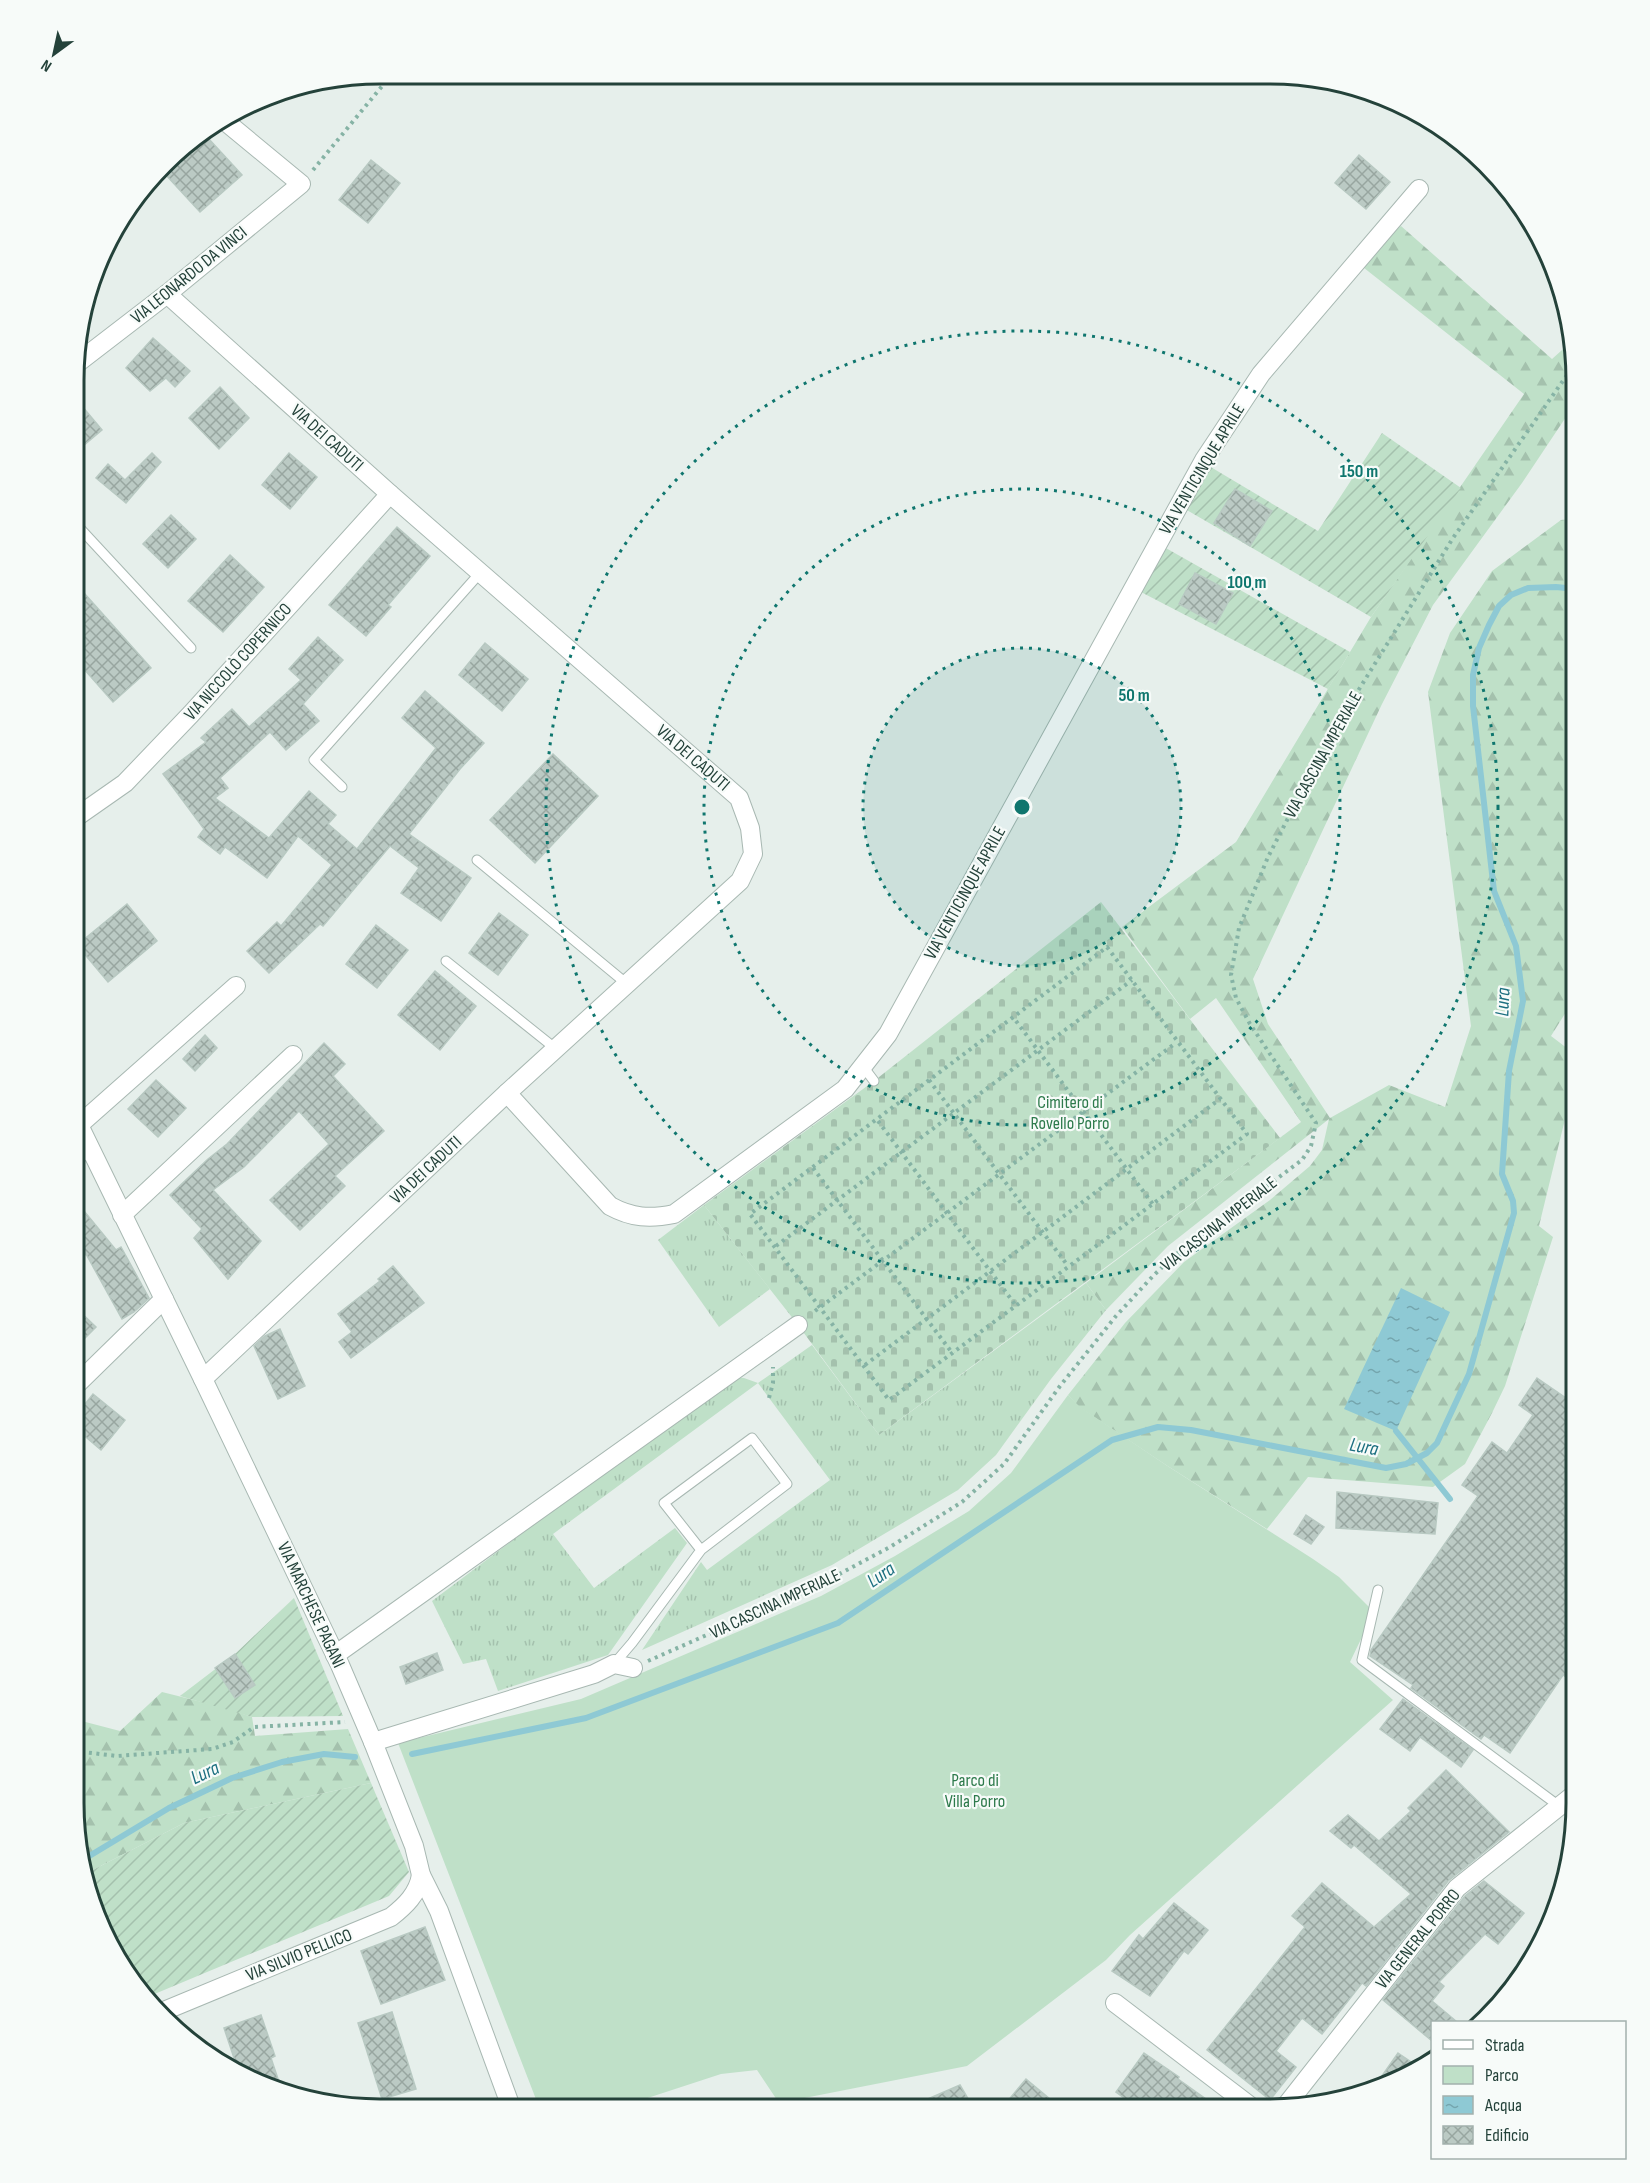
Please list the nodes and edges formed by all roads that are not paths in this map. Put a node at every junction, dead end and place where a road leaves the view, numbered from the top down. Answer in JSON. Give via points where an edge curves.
{"nodes":[{"id":1,"x":230,"y":125,"type":"edge"},
{"id":2,"x":1419,"y":189,"type":"dead end"},
{"id":3,"x":167,"y":294,"type":"junction"},
{"id":4,"x":85,"y":357,"type":"edge"},
{"id":5,"x":390,"y":494,"type":"junction"},
{"id":6,"x":84,"y":533,"type":"edge"},
{"id":7,"x":480,"y":573,"type":"junction"},
{"id":8,"x":191,"y":648,"type":"dead end"},
{"id":9,"x":342,"y":787,"type":"dead end"},
{"id":10,"x":84,"y":812,"type":"edge"},
{"id":11,"x":477,"y":860,"type":"dead end"},
{"id":12,"x":446,"y":961,"type":"dead end"},
{"id":13,"x":627,"y":984,"type":"junction"},
{"id":14,"x":236,"y":986,"type":"dead end"},
{"id":15,"x":556,"y":1049,"type":"junction"},
{"id":16,"x":293,"y":1055,"type":"dead end"},
{"id":17,"x":862,"y":1065,"type":"junction"},
{"id":18,"x":874,"y":1081,"type":"dead end"},
{"id":19,"x":507,"y":1094,"type":"junction"},
{"id":20,"x":84,"y":1115,"type":"edge"},
{"id":21,"x":84,"y":1136,"type":"edge"},
{"id":22,"x":90,"y":1149,"type":"junction"},
{"id":23,"x":84,"y":1155,"type":"edge"},
{"id":24,"x":122,"y":1215,"type":"junction"},
{"id":25,"x":164,"y":1299,"type":"junction"},
{"id":26,"x":798,"y":1325,"type":"dead end"},
{"id":27,"x":84,"y":1377,"type":"edge"},
{"id":28,"x":203,"y":1379,"type":"junction"},
{"id":29,"x":700,"y":1550,"type":"junction"},
{"id":30,"x":1378,"y":1590,"type":"dead end"},
{"id":31,"x":335,"y":1655,"type":"junction"},
{"id":32,"x":614,"y":1664,"type":"junction"},
{"id":33,"x":633,"y":1668,"type":"road end"},
{"id":34,"x":373,"y":1742,"type":"junction"},
{"id":35,"x":1566,"y":1801,"type":"edge"},
{"id":36,"x":1560,"y":1806,"type":"junction"},
{"id":37,"x":421,"y":1875,"type":"junction"},
{"id":38,"x":1115,"y":2003,"type":"dead end"},
{"id":39,"x":168,"y":2009,"type":"edge"},
{"id":40,"x":1292,"y":2098,"type":"edge"},
{"id":41,"x":508,"y":2099,"type":"edge"},
{"id":42,"x":1241,"y":2099,"type":"edge"}],
"edges":[{"from":1,"to":3,"type":"street","name":"VIA LEONARDO DA VINCI","via":[[301,184]]},
{"from":2,"to":17,"type":"street","name":"VIA VENTICINQUE APRILE","via":[[1261,374],[1204,460],[888,1034]]},
{"from":3,"to":4,"type":"street","name":"VIA LEONARDO DA VINCI"},
{"from":3,"to":5,"type":"street","name":"VIA DEI CADUTI"},
{"from":5,"to":7,"type":"street","name":"VIA DEI CADUTI"},
{"from":5,"to":10,"type":"street","name":"VIA NICCOLÒ COPERNICO","via":[[125,783]]},
{"from":6,"to":8,"type":"lane"},
{"from":7,"to":9,"type":"lane","via":[[314,760]]},
{"from":7,"to":13,"type":"street","name":"VIA DEI CADUTI","via":[[739,798],[750,828],[753,854],[740,881]]},
{"from":11,"to":13,"type":"lane"},
{"from":12,"to":15,"type":"lane"},
{"from":13,"to":15,"type":"street","name":"VIA DEI CADUTI"},
{"from":14,"to":20,"type":"street"},
{"from":15,"to":19,"type":"street","name":"VIA DEI CADUTI"},
{"from":16,"to":24,"type":"street"},
{"from":17,"to":18,"type":"lane"},
{"from":17,"to":19,"type":"street","name":"VIA VENTICINQUE APRILE","via":[[845,1089],[674,1214],[660,1217],[643,1218],[610,1206]]},
{"from":19,"to":28,"type":"street","name":"VIA DEI CADUTI"},
{"from":21,"to":22,"type":"street","name":"VIA MARCHESE PAGANI"},
{"from":22,"to":23,"type":"lane"},
{"from":22,"to":24,"type":"street","name":"VIA MARCHESE PAGANI"},
{"from":24,"to":25,"type":"street","name":"VIA MARCHESE PAGANI"},
{"from":25,"to":27,"type":"street"},
{"from":25,"to":28,"type":"street","name":"VIA MARCHESE PAGANI"},
{"from":26,"to":31,"type":"street"},
{"from":28,"to":31,"type":"street","name":"VIA MARCHESE PAGANI"},
{"from":29,"to":29,"type":"lane","via":[[787,1484],[752,1438],[664,1503]]},
{"from":29,"to":32,"type":"lane"},
{"from":30,"to":36,"type":"lane","via":[[1362,1660]]},
{"from":31,"to":34,"type":"street","name":"VIA MARCHESE PAGANI"},
{"from":32,"to":33,"type":"street"},
{"from":32,"to":34,"type":"street","via":[[594,1674]]},
{"from":34,"to":37,"type":"street","name":"VIA MARCHESE PAGANI","via":[[414,1846]]},
{"from":35,"to":36,"type":"street","name":"VIA GENERAL PORRO"},
{"from":36,"to":40,"type":"street","name":"VIA GENERAL PORRO","via":[[1457,1888]]},
{"from":37,"to":39,"type":"street","name":"VIA SILVIO PELLICO","via":[[415,1892],[391,1917]]},
{"from":37,"to":41,"type":"street","name":"VIA MARCHESE PAGANI","via":[[439,1911]]},
{"from":38,"to":42,"type":"street"}]}
